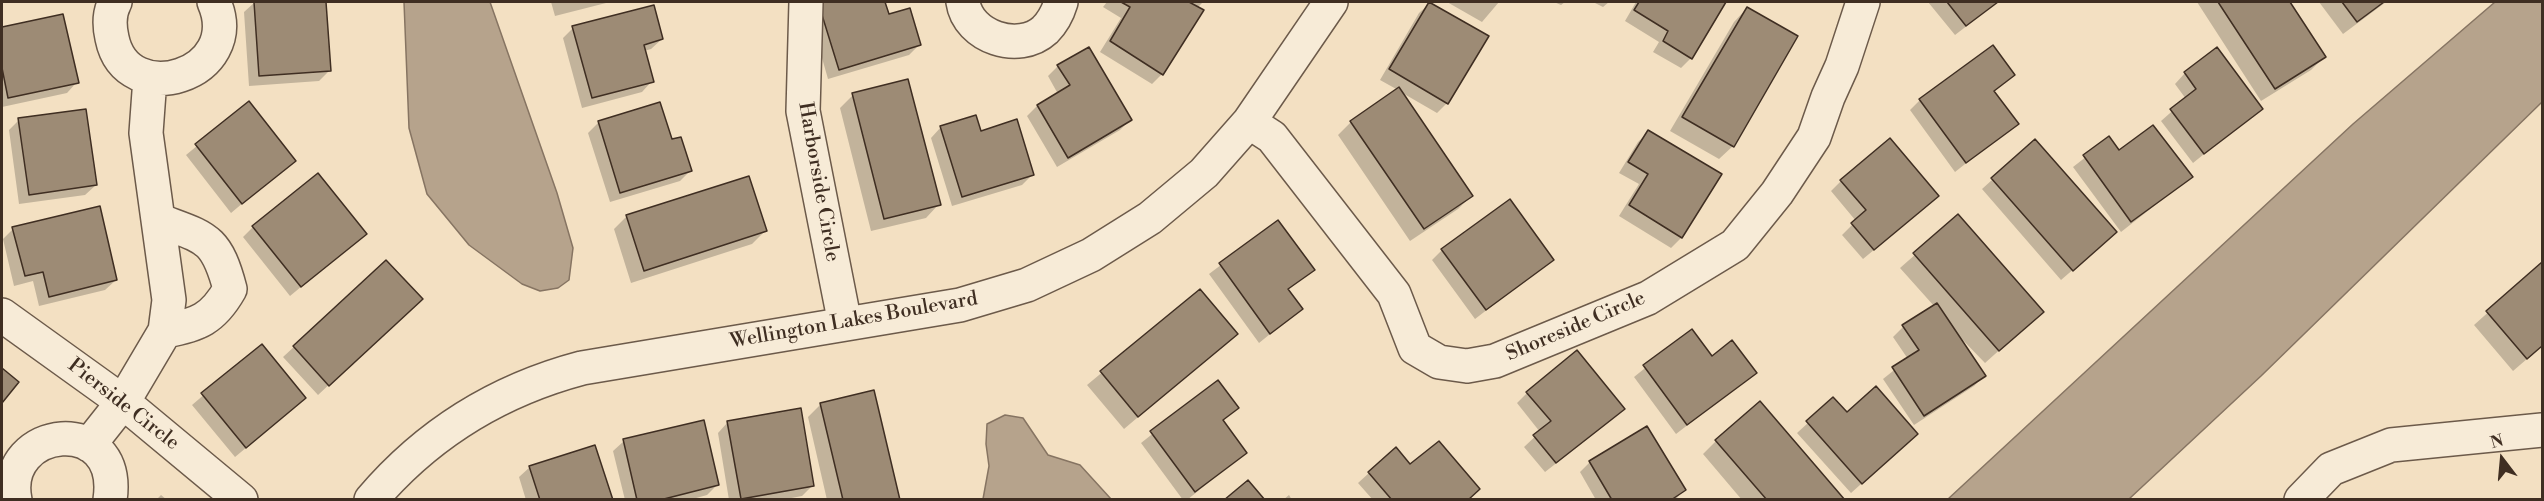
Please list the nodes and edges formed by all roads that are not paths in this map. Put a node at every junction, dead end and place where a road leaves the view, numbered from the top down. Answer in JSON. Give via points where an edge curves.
{"nodes":[{"id":1,"x":115,"y":2,"type":"edge"},
{"id":2,"x":214,"y":2,"type":"edge"},
{"id":3,"x":806,"y":2,"type":"edge"},
{"id":4,"x":963,"y":2,"type":"edge"},
{"id":5,"x":1061,"y":2,"type":"edge"},
{"id":6,"x":1331,"y":2,"type":"edge"},
{"id":7,"x":1863,"y":2,"type":"edge"},
{"id":8,"x":150,"y":78,"type":"junction"},
{"id":9,"x":1249,"y":122,"type":"junction"},
{"id":10,"x":158,"y":220,"type":"junction"},
{"id":11,"x":2,"y":315,"type":"edge"},
{"id":12,"x":845,"y":324,"type":"junction"},
{"id":13,"x":165,"y":331,"type":"junction"},
{"id":14,"x":123,"y":402,"type":"junction"},
{"id":15,"x":2542,"y":430,"type":"edge"},
{"id":16,"x":89,"y":445,"type":"junction"},
{"id":17,"x":15,"y":500,"type":"edge"},
{"id":18,"x":110,"y":500,"type":"edge"},
{"id":19,"x":241,"y":500,"type":"edge"},
{"id":20,"x":370,"y":500,"type":"edge"},
{"id":21,"x":2301,"y":500,"type":"edge"}],
"edges":[{"from":1,"to":8,"type":"street","via":[[109,26],[113,43],[121,59]]},
{"from":2,"to":8,"type":"street","via":[[220,30],[203,63],[187,74],[169,79]]},
{"from":3,"to":12,"type":"street","name":"Harborside Circle","via":[[803,111]]},
{"from":4,"to":5,"type":"street","via":[[972,22],[984,33],[1014,42],[1044,31]]},
{"from":6,"to":9,"type":"street","name":"Wellington Lakes Boulevard"},
{"from":7,"to":9,"type":"street","name":"Shoreside Circle","via":[[1814,137],[1778,193],[1735,245],[1648,298],[1486,363],[1467,366],[1439,362],[1414,348],[1394,294],[1272,137]]},
{"from":8,"to":10,"type":"street","via":[[146,133]]},
{"from":9,"to":12,"type":"street","name":"Wellington Lakes Boulevard","via":[[1204,173],[1150,218],[1091,255],[1027,285],[960,305]]},
{"from":10,"to":13,"type":"street","via":[[169,300]]},
{"from":10,"to":13,"type":"street","via":[[207,238],[224,265],[230,289],[219,309],[193,326]]},
{"from":11,"to":14,"type":"street","name":"Pierside Circle"},
{"from":12,"to":20,"type":"street","name":"Wellington Lakes Boulevard","via":[[552,376],[495,399],[443,431],[395,471]]},
{"from":13,"to":14,"type":"street"},
{"from":14,"to":16,"type":"street"},
{"from":14,"to":19,"type":"street","name":"Pierside Circle"},
{"from":15,"to":21,"type":"street","via":[[2391,445],[2331,469]]},
{"from":16,"to":17,"type":"street","via":[[74,438],[57,438],[28,451],[13,480]]},
{"from":16,"to":18,"type":"street","via":[[110,469]]}]}
